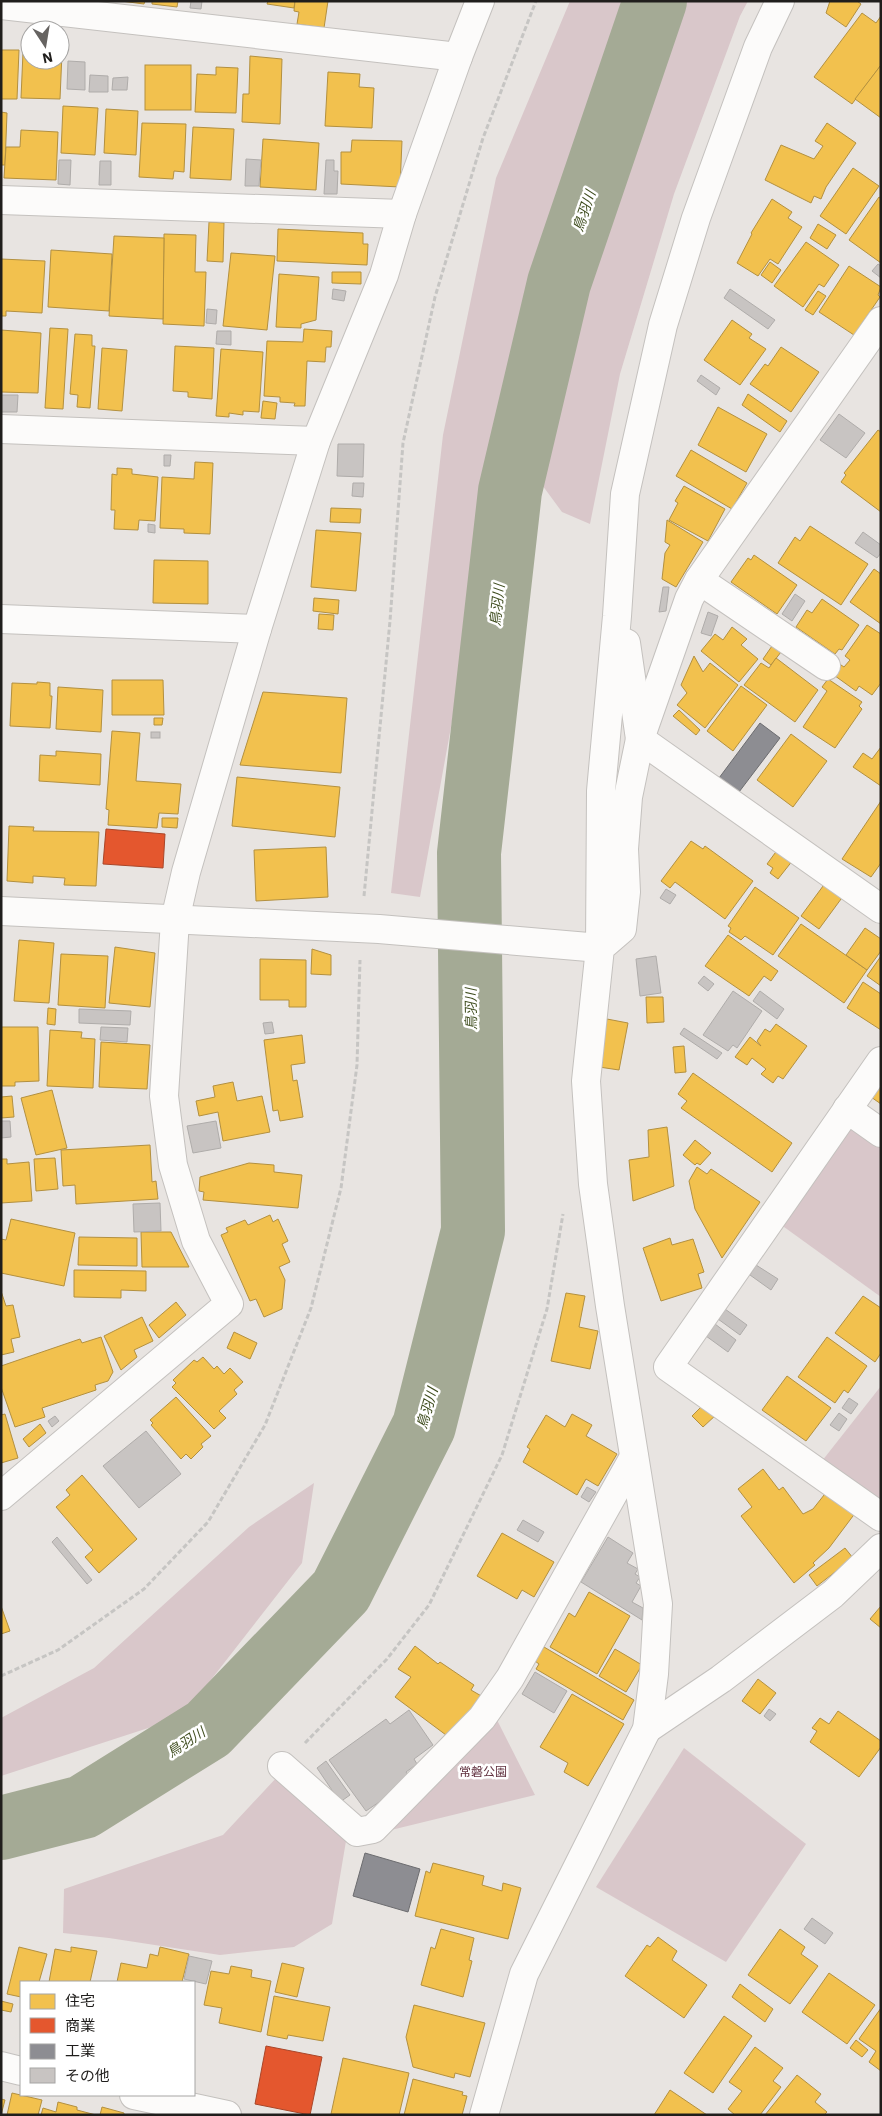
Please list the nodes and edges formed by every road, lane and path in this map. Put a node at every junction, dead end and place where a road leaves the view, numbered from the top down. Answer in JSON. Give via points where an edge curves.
{"nodes":[{"id":1,"x":480,"y":1,"type":"edge"},
{"id":2,"x":536,"y":1,"type":"edge"},
{"id":3,"x":780,"y":1,"type":"edge"},
{"id":4,"x":1,"y":5,"type":"edge"},
{"id":5,"x":458,"y":56,"type":"junction"},
{"id":6,"x":1,"y":200,"type":"edge"},
{"id":7,"x":402,"y":214,"type":"junction"},
{"id":8,"x":881,"y":321,"type":"edge"},
{"id":9,"x":1,"y":429,"type":"edge"},
{"id":10,"x":316,"y":441,"type":"junction"},
{"id":11,"x":699,"y":580,"type":"junction"},
{"id":12,"x":617,"y":616,"type":"junction"},
{"id":13,"x":1,"y":619,"type":"edge"},
{"id":14,"x":257,"y":629,"type":"junction"},
{"id":15,"x":826,"y":666,"type":"dead end"},
{"id":16,"x":640,"y":739,"type":"junction"},
{"id":17,"x":881,"y":909,"type":"edge"},
{"id":18,"x":1,"y":911,"type":"edge"},
{"id":19,"x":175,"y":920,"type":"junction"},
{"id":20,"x":370,"y":928,"type":"junction"},
{"id":21,"x":594,"y":947,"type":"junction"},
{"id":22,"x":881,"y":1061,"type":"edge"},
{"id":23,"x":847,"y":1109,"type":"junction"},
{"id":24,"x":881,"y":1132,"type":"edge"},
{"id":25,"x":564,"y":1204,"type":"dead end"},
{"id":26,"x":634,"y":1457,"type":"junction"},
{"id":27,"x":1,"y":1496,"type":"edge"},
{"id":28,"x":881,"y":1517,"type":"edge"},
{"id":29,"x":881,"y":1548,"type":"edge"},
{"id":30,"x":1,"y":1676,"type":"edge"},
{"id":31,"x":647,"y":1729,"type":"junction"},
{"id":32,"x":282,"y":1766,"type":"joint"},
{"id":33,"x":1,"y":2066,"type":"edge"},
{"id":34,"x":20,"y":2071,"type":"edge"},
{"id":35,"x":139,"y":2096,"type":"edge"},
{"id":36,"x":227,"y":2115,"type":"edge"},
{"id":37,"x":484,"y":2115,"type":"edge"}],
"edges":[{"from":1,"to":5,"type":"street"},
{"from":2,"to":20,"type":"path","via":[[483,138],[436,298],[403,442]]},
{"from":3,"to":12,"type":"street","via":[[758,47],[696,218],[663,325],[625,494]]},
{"from":4,"to":5,"type":"street"},
{"from":5,"to":7,"type":"street"},
{"from":6,"to":7,"type":"street"},
{"from":7,"to":10,"type":"street","via":[[384,275]]},
{"from":8,"to":11,"type":"street"},
{"from":9,"to":10,"type":"street"},
{"from":10,"to":14,"type":"street"},
{"from":11,"to":15,"type":"street"},
{"from":11,"to":16,"type":"street","via":[[689,599]]},
{"from":12,"to":16,"type":"street","via":[[625,637]]},
{"from":12,"to":21,"type":"street","via":[[601,791]]},
{"from":13,"to":14,"type":"street"},
{"from":14,"to":19,"type":"street"},
{"from":16,"to":17,"type":"street"},
{"from":16,"to":21,"type":"street","via":[[628,797],[622,929]]},
{"from":18,"to":19,"type":"street"},
{"from":19,"to":20,"type":"street"},
{"from":19,"to":27,"type":"street","via":[[164,1096],[173,1165],[196,1241],[229,1304]]},
{"from":20,"to":21,"type":"street"},
{"from":20,"to":30,"type":"path","via":[[341,1188],[311,1308],[265,1425],[208,1522],[144,1589],[58,1650]]},
{"from":21,"to":26,"type":"street","via":[[586,1080],[593,1184]]},
{"from":22,"to":23,"type":"street"},
{"from":23,"to":24,"type":"street"},
{"from":23,"to":28,"type":"street","via":[[668,1367]]},
{"from":25,"to":32,"type":"path","via":[[547,1309],[502,1455],[429,1605],[388,1659]]},
{"from":26,"to":31,"type":"street","via":[[658,1604]]},
{"from":26,"to":32,"type":"street","via":[[505,1686],[482,1718],[374,1829],[357,1832]]},
{"from":29,"to":31,"type":"street","via":[[833,1594],[721,1679]]},
{"from":31,"to":37,"type":"street","via":[[524,1974]]},
{"from":33,"to":34,"type":"street"},
{"from":35,"to":36,"type":"street"}]}
